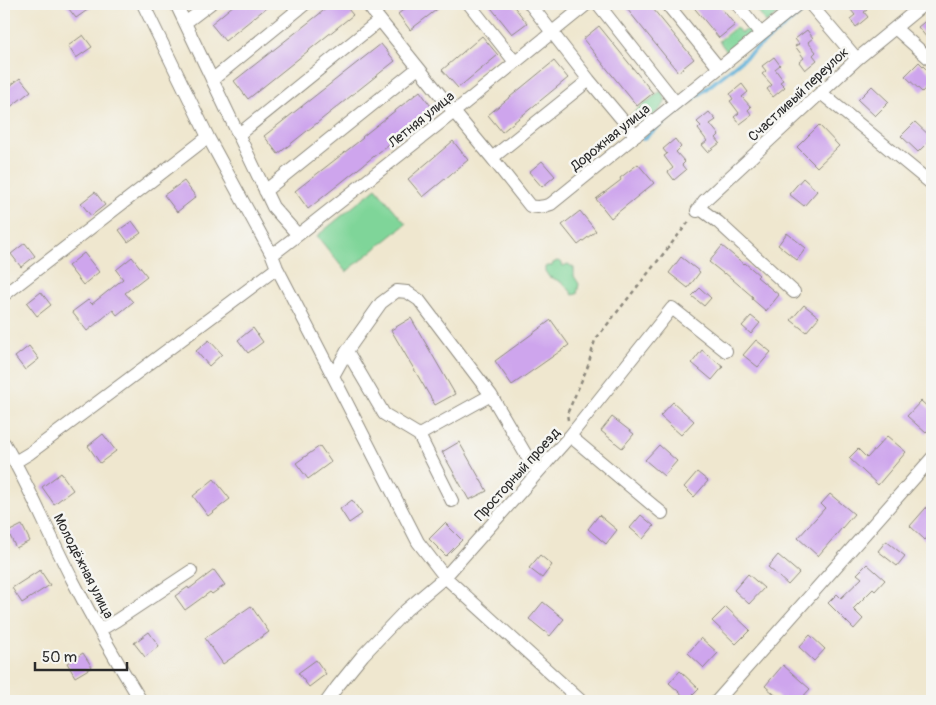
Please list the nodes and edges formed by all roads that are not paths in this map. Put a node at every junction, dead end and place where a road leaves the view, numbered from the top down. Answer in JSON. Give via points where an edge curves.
{"nodes":[{"id":1,"x":143,"y":4,"type":"edge"},
{"id":2,"x":176,"y":4,"type":"edge"},
{"id":3,"x":210,"y":4,"type":"edge"},
{"id":4,"x":305,"y":4,"type":"edge"},
{"id":5,"x":384,"y":4,"type":"edge"},
{"id":6,"x":469,"y":4,"type":"edge"},
{"id":7,"x":530,"y":4,"type":"edge"},
{"id":8,"x":587,"y":4,"type":"edge"},
{"id":9,"x":598,"y":4,"type":"edge"},
{"id":10,"x":667,"y":4,"type":"edge"},
{"id":11,"x":737,"y":4,"type":"edge"},
{"id":12,"x":798,"y":4,"type":"edge"},
{"id":13,"x":810,"y":4,"type":"edge"},
{"id":14,"x":924,"y":4,"type":"edge"},
{"id":15,"x":373,"y":12,"type":"edge"},
{"id":16,"x":185,"y":23,"type":"junction"},
{"id":17,"x":895,"y":28,"type":"junction"},
{"id":18,"x":552,"y":32,"type":"junction"},
{"id":19,"x":761,"y":34,"type":"junction"},
{"id":20,"x":857,"y":59,"type":"junction"},
{"id":21,"x":932,"y":61,"type":"edge"},
{"id":22,"x":515,"y":62,"type":"junction"},
{"id":23,"x":418,"y":68,"type":"junction"},
{"id":24,"x":719,"y":68,"type":"junction"},
{"id":25,"x":212,"y":80,"type":"junction"},
{"id":26,"x":590,"y":80,"type":"junction"},
{"id":27,"x":821,"y":92,"type":"junction"},
{"id":28,"x":676,"y":104,"type":"junction"},
{"id":29,"x":454,"y":112,"type":"junction"},
{"id":30,"x":238,"y":135,"type":"junction"},
{"id":31,"x":636,"y":136,"type":"junction"},
{"id":32,"x":208,"y":137,"type":"junction"},
{"id":33,"x":492,"y":158,"type":"junction"},
{"id":34,"x":932,"y":184,"type":"edge"},
{"id":35,"x":265,"y":191,"type":"junction"},
{"id":36,"x":298,"y":236,"type":"junction"},
{"id":37,"x":272,"y":254,"type":"junction"},
{"id":38,"x":277,"y":268,"type":"junction"},
{"id":39,"x":794,"y":292,"type":"dead end"},
{"id":40,"x":4,"y":295,"type":"edge"},
{"id":41,"x":348,"y":351,"type":"junction"},
{"id":42,"x":726,"y":351,"type":"dead end"},
{"id":43,"x":333,"y":376,"type":"junction"},
{"id":44,"x":491,"y":395,"type":"junction"},
{"id":45,"x":419,"y":435,"type":"junction"},
{"id":46,"x":570,"y":436,"type":"junction"},
{"id":47,"x":4,"y":443,"type":"edge"},
{"id":48,"x":932,"y":458,"type":"edge"},
{"id":49,"x":15,"y":462,"type":"junction"},
{"id":50,"x":539,"y":471,"type":"junction"},
{"id":51,"x":452,"y":501,"type":"dead end"},
{"id":52,"x":662,"y":513,"type":"dead end"},
{"id":53,"x":191,"y":570,"type":"dead end"},
{"id":54,"x":445,"y":577,"type":"junction"},
{"id":55,"x":100,"y":630,"type":"junction"},
{"id":56,"x":141,"y":701,"type":"edge"},
{"id":57,"x":327,"y":701,"type":"edge"},
{"id":58,"x":581,"y":701,"type":"edge"},
{"id":59,"x":717,"y":701,"type":"edge"}],
"edges":[{"from":1,"to":32,"type":"street"},
{"from":2,"to":16,"type":"street"},
{"from":3,"to":16,"type":"street"},
{"from":4,"to":25,"type":"street"},
{"from":5,"to":15,"type":"street"},
{"from":6,"to":22,"type":"street"},
{"from":7,"to":18,"type":"street"},
{"from":8,"to":18,"type":"street","name":"Летняя улица"},
{"from":9,"to":28,"type":"street"},
{"from":10,"to":24,"type":"street"},
{"from":11,"to":19,"type":"street"},
{"from":12,"to":19,"type":"street","name":"Дорожная улица"},
{"from":13,"to":20,"type":"street"},
{"from":14,"to":17,"type":"street","name":"Счастливый переулок"},
{"from":15,"to":23,"type":"street","name":"Дорожная улица"},
{"from":15,"to":30,"type":"street"},
{"from":16,"to":25,"type":"street"},
{"from":17,"to":20,"type":"street","name":"Счастливый переулок"},
{"from":17,"to":21,"type":"street"},
{"from":18,"to":22,"type":"street","name":"Летняя улица"},
{"from":18,"to":26,"type":"street"},
{"from":19,"to":24,"type":"street","name":"Дорожная улица"},
{"from":20,"to":27,"type":"street","name":"Счастливый переулок"},
{"from":22,"to":29,"type":"street","name":"Летняя улица"},
{"from":23,"to":29,"type":"street","name":"Дорожная улица"},
{"from":23,"to":35,"type":"street"},
{"from":24,"to":28,"type":"street","name":"Дорожная улица"},
{"from":25,"to":30,"type":"street"},
{"from":26,"to":31,"type":"street"},
{"from":26,"to":33,"type":"street"},
{"from":27,"to":34,"type":"street"},
{"from":27,"to":39,"type":"street","name":"Счастливый переулок","via":[[698,210],[718,222]]},
{"from":28,"to":31,"type":"street","name":"Дорожная улица"},
{"from":29,"to":33,"type":"street","name":"Дорожная улица"},
{"from":29,"to":36,"type":"street","name":"Летняя улица"},
{"from":30,"to":35,"type":"street"},
{"from":31,"to":33,"type":"street","name":"Дорожная улица","via":[[552,204],[543,207],[530,206]]},
{"from":32,"to":37,"type":"street"},
{"from":32,"to":40,"type":"street"},
{"from":35,"to":36,"type":"street","via":[[273,208]]},
{"from":36,"to":37,"type":"street","name":"Летняя улица"},
{"from":37,"to":38,"type":"street"},
{"from":38,"to":43,"type":"street"},
{"from":38,"to":49,"type":"street"},
{"from":41,"to":43,"type":"street"},
{"from":41,"to":44,"type":"street","via":[[381,303],[397,291],[408,292],[419,300]]},
{"from":41,"to":45,"type":"street","via":[[384,414]]},
{"from":42,"to":46,"type":"street","name":"Просторный проезд","via":[[672,308]]},
{"from":43,"to":54,"type":"street","via":[[418,542]]},
{"from":44,"to":45,"type":"street"},
{"from":44,"to":50,"type":"street","via":[[529,460]]},
{"from":45,"to":51,"type":"street"},
{"from":46,"to":50,"type":"street","name":"Просторный проезд"},
{"from":46,"to":52,"type":"street"},
{"from":47,"to":49,"type":"street","name":"Молодёжная улица"},
{"from":48,"to":59,"type":"street"},
{"from":49,"to":55,"type":"street","name":"Молодёжная улица"},
{"from":50,"to":54,"type":"street","name":"Просторный проезд"},
{"from":53,"to":55,"type":"street"},
{"from":54,"to":57,"type":"street","name":"Просторный проезд","via":[[406,610]]},
{"from":54,"to":58,"type":"street"},
{"from":55,"to":56,"type":"street","name":"Молодёжная улица"}]}
